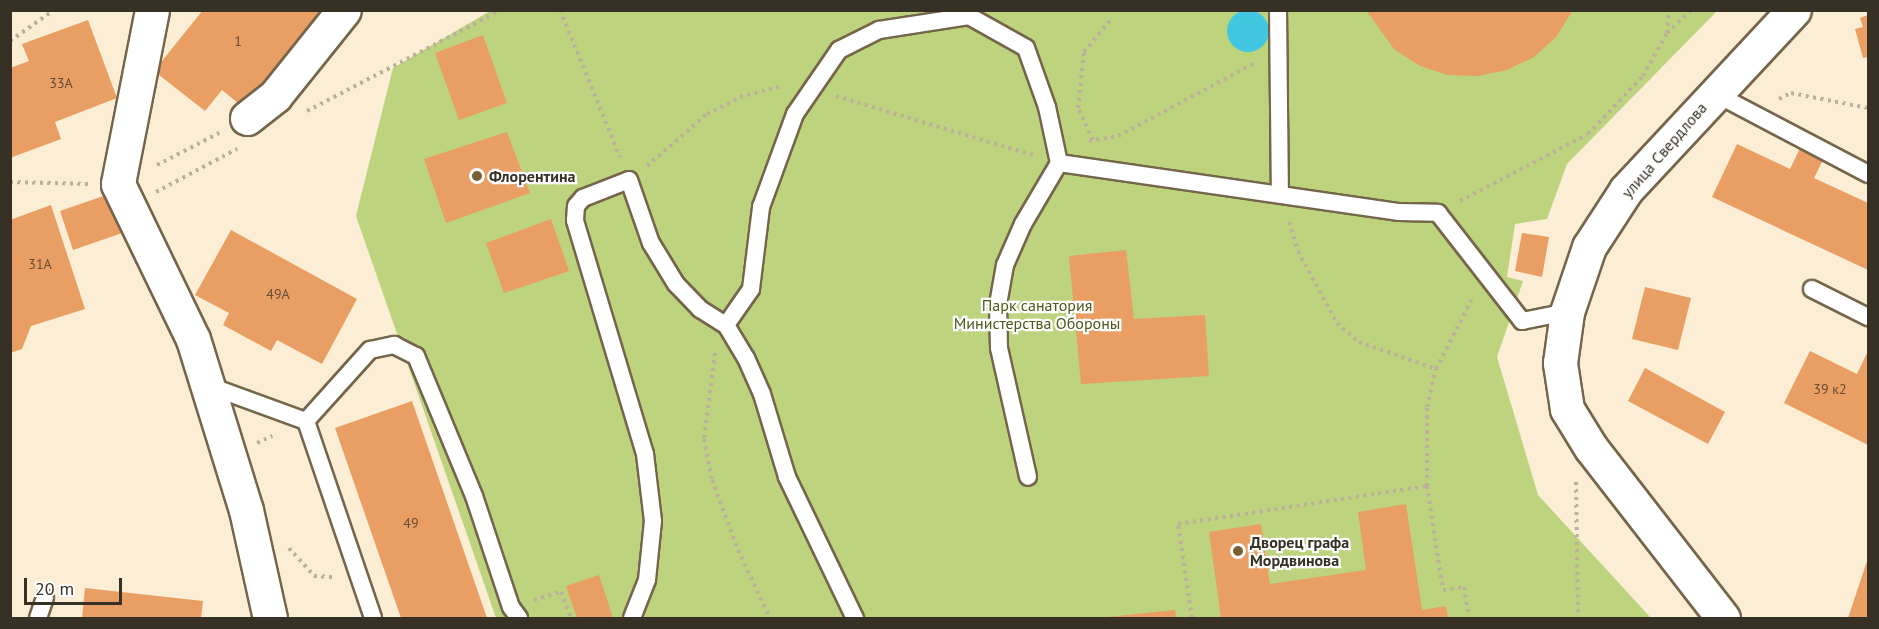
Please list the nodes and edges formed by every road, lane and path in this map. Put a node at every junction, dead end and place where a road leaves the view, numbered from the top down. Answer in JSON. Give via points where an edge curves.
{"nodes":[{"id":1,"x":54,"y":10,"type":"edge"},
{"id":2,"x":152,"y":10,"type":"edge"},
{"id":3,"x":344,"y":10,"type":"edge"},
{"id":4,"x":501,"y":10,"type":"edge"},
{"id":5,"x":560,"y":10,"type":"edge"},
{"id":6,"x":1278,"y":10,"type":"edge"},
{"id":7,"x":1669,"y":10,"type":"edge"},
{"id":8,"x":1692,"y":10,"type":"edge"},
{"id":9,"x":1794,"y":10,"type":"edge"},
{"id":10,"x":1112,"y":18,"type":"dead end"},
{"id":11,"x":1667,"y":33,"type":"junction"},
{"id":12,"x":10,"y":41,"type":"edge"},
{"id":13,"x":1277,"y":51,"type":"junction"},
{"id":14,"x":808,"y":90,"type":"junction"},
{"id":15,"x":1714,"y":93,"type":"junction"},
{"id":16,"x":1869,"y":108,"type":"edge"},
{"id":17,"x":1750,"y":112,"type":"junction"},
{"id":18,"x":295,"y":117,"type":"dead end"},
{"id":19,"x":245,"y":132,"type":"junction"},
{"id":20,"x":1093,"y":140,"type":"junction"},
{"id":21,"x":1059,"y":163,"type":"junction"},
{"id":22,"x":1869,"y":174,"type":"edge"},
{"id":23,"x":629,"y":180,"type":"junction"},
{"id":24,"x":10,"y":182,"type":"edge"},
{"id":25,"x":1280,"y":192,"type":"junction"},
{"id":26,"x":124,"y":196,"type":"junction"},
{"id":27,"x":1438,"y":213,"type":"junction"},
{"id":28,"x":1484,"y":274,"type":"junction"},
{"id":29,"x":1812,"y":289,"type":"dead end"},
{"id":30,"x":1567,"y":312,"type":"junction"},
{"id":31,"x":1869,"y":317,"type":"edge"},
{"id":32,"x":726,"y":324,"type":"junction"},
{"id":33,"x":1436,"y":369,"type":"junction"},
{"id":34,"x":207,"y":385,"type":"junction"},
{"id":35,"x":306,"y":421,"type":"junction"},
{"id":36,"x":1591,"y":448,"type":"junction"},
{"id":37,"x":229,"y":455,"type":"junction"},
{"id":38,"x":1028,"y":477,"type":"dead end"},
{"id":39,"x":1427,"y":486,"type":"junction"},
{"id":40,"x":254,"y":544,"type":"junction"},
{"id":41,"x":360,"y":579,"type":"junction"},
{"id":42,"x":45,"y":597,"type":"dead end"},
{"id":43,"x":515,"y":613,"type":"edge"},
{"id":44,"x":38,"y":618,"type":"edge"},
{"id":45,"x":270,"y":618,"type":"edge"},
{"id":46,"x":373,"y":618,"type":"edge"},
{"id":47,"x":571,"y":618,"type":"edge"},
{"id":48,"x":632,"y":618,"type":"edge"},
{"id":49,"x":770,"y":618,"type":"edge"},
{"id":50,"x":855,"y":618,"type":"edge"},
{"id":51,"x":1192,"y":618,"type":"edge"},
{"id":52,"x":1469,"y":618,"type":"edge"},
{"id":53,"x":1578,"y":618,"type":"edge"},
{"id":54,"x":1723,"y":618,"type":"edge"}],
"edges":[{"from":1,"to":12,"type":"path"},
{"from":2,"to":26,"type":"street"},
{"from":3,"to":19,"type":"street"},
{"from":4,"to":18,"type":"path"},
{"from":5,"to":23,"type":"path"},
{"from":6,"to":13,"type":"lane"},
{"from":7,"to":11,"type":"path"},
{"from":8,"to":11,"type":"path"},
{"from":9,"to":15,"type":"street","name":"улица Свердлова"},
{"from":10,"to":20,"type":"path","via":[[1084,52],[1078,108]]},
{"from":11,"to":27,"type":"path","via":[[1643,76],[1588,134]]},
{"from":13,"to":20,"type":"path","via":[[1118,136]]},
{"from":13,"to":25,"type":"lane"},
{"from":14,"to":21,"type":"path"},
{"from":14,"to":21,"type":"lane","via":[[839,50],[879,30],[969,16],[1026,48],[1047,107]]},
{"from":14,"to":23,"type":"path","via":[[788,85],[740,97],[707,114]]},
{"from":14,"to":32,"type":"lane","via":[[795,114],[761,207],[751,290]]},
{"from":15,"to":17,"type":"lane"},
{"from":15,"to":30,"type":"street","name":"улица Свердлова","via":[[1626,190],[1589,247]]},
{"from":16,"to":17,"type":"path","via":[[1791,93]]},
{"from":17,"to":22,"type":"lane"},
{"from":19,"to":26,"type":"path"},
{"from":19,"to":26,"type":"path"},
{"from":20,"to":21,"type":"path","via":[[1074,147]]},
{"from":21,"to":25,"type":"lane","via":[[1191,184]]},
{"from":21,"to":38,"type":"lane","via":[[1023,224],[1005,265],[998,304],[999,348]]},
{"from":23,"to":32,"type":"lane","via":[[651,243],[676,284],[700,309]]},
{"from":23,"to":48,"type":"lane","via":[[583,198],[576,206],[575,220],[645,454],[653,521],[647,580]]},
{"from":24,"to":26,"type":"path"},
{"from":25,"to":27,"type":"lane","via":[[1399,212]]},
{"from":25,"to":33,"type":"path","via":[[1298,251],[1337,323],[1359,342]]},
{"from":26,"to":34,"type":"street","via":[[193,339]]},
{"from":27,"to":28,"type":"lane"},
{"from":28,"to":30,"type":"lane","via":[[1522,321]]},
{"from":28,"to":33,"type":"path"},
{"from":29,"to":31,"type":"lane"},
{"from":30,"to":36,"type":"street","name":"улица Свердлова","via":[[1560,363],[1567,409]]},
{"from":32,"to":49,"type":"path","via":[[711,366],[704,439],[712,480],[734,540]]},
{"from":32,"to":50,"type":"lane","via":[[762,394],[787,477]]},
{"from":33,"to":39,"type":"path","via":[[1427,407]]},
{"from":34,"to":35,"type":"lane"},
{"from":34,"to":37,"type":"street"},
{"from":35,"to":37,"type":"path"},
{"from":35,"to":41,"type":"lane"},
{"from":35,"to":43,"type":"lane","via":[[370,350],[394,345],[416,356],[474,496]]},
{"from":36,"to":53,"type":"path","via":[[1574,485]]},
{"from":36,"to":54,"type":"street","name":"улица Свердлова"},
{"from":37,"to":40,"type":"street"},
{"from":39,"to":51,"type":"path","via":[[1178,524]]},
{"from":39,"to":52,"type":"path","via":[[1443,590],[1464,587]]},
{"from":40,"to":41,"type":"path","via":[[286,545],[314,576]]},
{"from":40,"to":45,"type":"street"},
{"from":41,"to":46,"type":"lane"},
{"from":42,"to":44,"type":"lane"},
{"from":43,"to":47,"type":"path","via":[[561,592]]}]}
